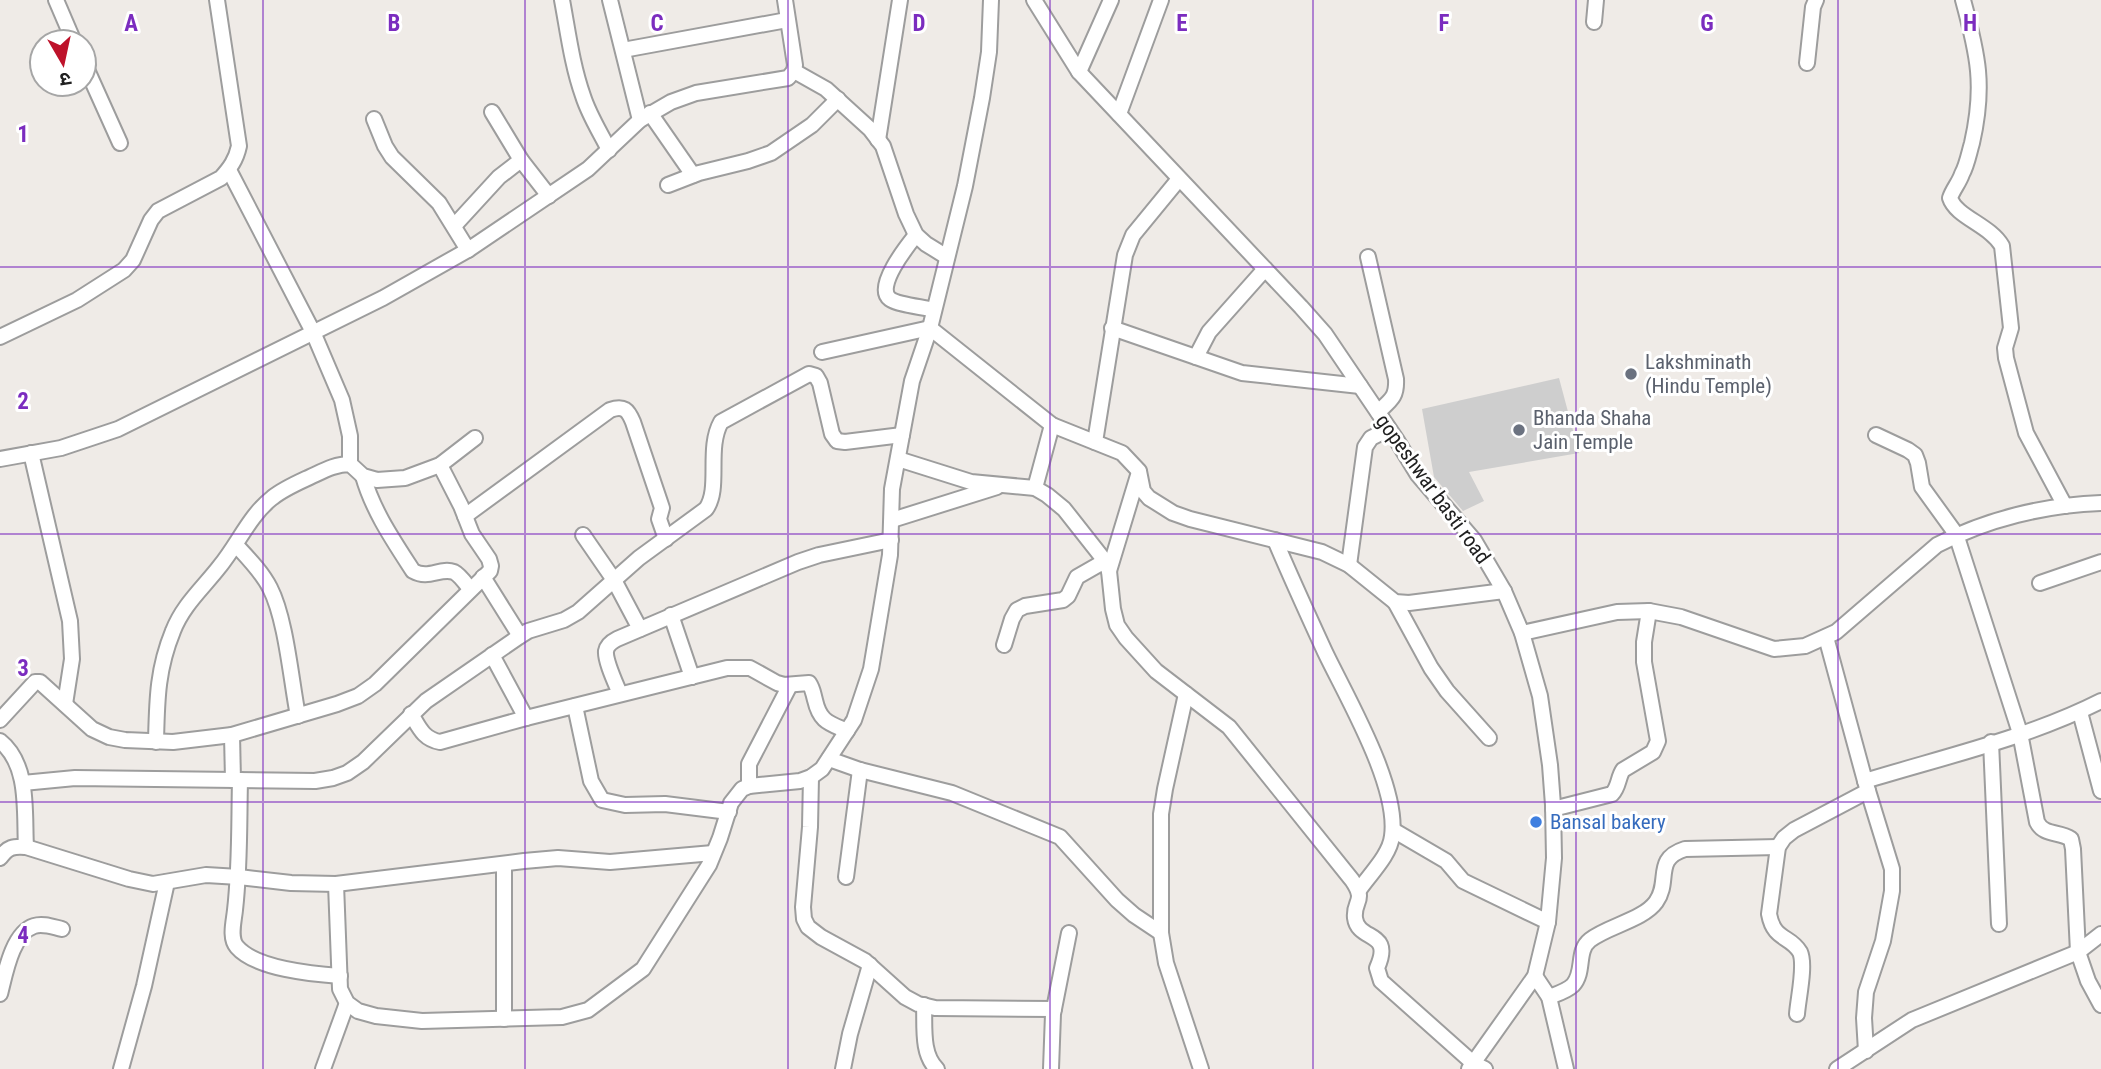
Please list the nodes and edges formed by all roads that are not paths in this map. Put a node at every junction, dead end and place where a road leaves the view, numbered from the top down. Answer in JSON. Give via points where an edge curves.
{"nodes":[{"id":1,"x":55,"y":0,"type":"edge"},
{"id":2,"x":217,"y":0,"type":"edge"},
{"id":3,"x":562,"y":0,"type":"edge"},
{"id":4,"x":610,"y":0,"type":"edge"},
{"id":5,"x":785,"y":0,"type":"edge"},
{"id":6,"x":900,"y":0,"type":"edge"},
{"id":7,"x":991,"y":0,"type":"edge"},
{"id":8,"x":1034,"y":0,"type":"edge"},
{"id":9,"x":1111,"y":0,"type":"edge"},
{"id":10,"x":1161,"y":0,"type":"edge"},
{"id":11,"x":1596,"y":0,"type":"edge"},
{"id":12,"x":1816,"y":0,"type":"edge"},
{"id":13,"x":1963,"y":0,"type":"edge"},
{"id":14,"x":787,"y":20,"type":"junction"},
{"id":15,"x":1594,"y":22,"type":"dead end"},
{"id":16,"x":68,"y":28,"type":"edge"},
{"id":17,"x":623,"y":50,"type":"junction"},
{"id":18,"x":1807,"y":63,"type":"dead end"},
{"id":19,"x":794,"y":71,"type":"junction"},
{"id":20,"x":1079,"y":72,"type":"junction"},
{"id":21,"x":98,"y":94,"type":"edge"},
{"id":22,"x":838,"y":99,"type":"junction"},
{"id":23,"x":492,"y":112,"type":"dead end"},
{"id":24,"x":1119,"y":114,"type":"junction"},
{"id":25,"x":645,"y":117,"type":"junction"},
{"id":26,"x":374,"y":119,"type":"dead end"},
{"id":27,"x":878,"y":140,"type":"junction"},
{"id":28,"x":120,"y":143,"type":"dead end"},
{"id":29,"x":610,"y":150,"type":"junction"},
{"id":30,"x":521,"y":159,"type":"junction"},
{"id":31,"x":229,"y":170,"type":"junction"},
{"id":32,"x":693,"y":175,"type":"junction"},
{"id":33,"x":1179,"y":179,"type":"junction"},
{"id":34,"x":668,"y":185,"type":"dead end"},
{"id":35,"x":550,"y":196,"type":"junction"},
{"id":36,"x":454,"y":226,"type":"junction"},
{"id":37,"x":916,"y":234,"type":"junction"},
{"id":38,"x":468,"y":250,"type":"junction"},
{"id":39,"x":947,"y":257,"type":"junction"},
{"id":40,"x":1368,"y":257,"type":"dead end"},
{"id":41,"x":1265,"y":270,"type":"junction"},
{"id":42,"x":934,"y":310,"type":"junction"},
{"id":43,"x":930,"y":328,"type":"junction"},
{"id":44,"x":1112,"y":328,"type":"junction"},
{"id":45,"x":313,"y":332,"type":"junction"},
{"id":46,"x":0,"y":337,"type":"edge"},
{"id":47,"x":822,"y":352,"type":"dead end"},
{"id":48,"x":1196,"y":357,"type":"junction"},
{"id":49,"x":1360,"y":386,"type":"junction"},
{"id":50,"x":1378,"y":412,"type":"junction"},
{"id":51,"x":1052,"y":425,"type":"junction"},
{"id":52,"x":1389,"y":429,"type":"junction"},
{"id":53,"x":902,"y":435,"type":"junction"},
{"id":54,"x":1876,"y":435,"type":"dead end"},
{"id":55,"x":475,"y":438,"type":"dead end"},
{"id":56,"x":1095,"y":442,"type":"junction"},
{"id":57,"x":31,"y":453,"type":"junction"},
{"id":58,"x":0,"y":459,"type":"edge"},
{"id":59,"x":898,"y":459,"type":"junction"},
{"id":60,"x":350,"y":464,"type":"junction"},
{"id":61,"x":440,"y":465,"type":"junction"},
{"id":62,"x":1139,"y":471,"type":"junction"},
{"id":63,"x":363,"y":476,"type":"junction"},
{"id":64,"x":1005,"y":484,"type":"junction"},
{"id":65,"x":1035,"y":488,"type":"junction"},
{"id":66,"x":2101,"y":503,"type":"edge"},
{"id":67,"x":2065,"y":506,"type":"junction"},
{"id":68,"x":465,"y":516,"type":"junction"},
{"id":69,"x":891,"y":520,"type":"junction"},
{"id":70,"x":1956,"y":534,"type":"junction"},
{"id":71,"x":583,"y":535,"type":"dead end"},
{"id":72,"x":666,"y":539,"type":"junction"},
{"id":73,"x":891,"y":540,"type":"junction"},
{"id":74,"x":1275,"y":540,"type":"junction"},
{"id":75,"x":236,"y":545,"type":"junction"},
{"id":76,"x":2101,"y":562,"type":"edge"},
{"id":77,"x":1349,"y":565,"type":"junction"},
{"id":78,"x":1107,"y":566,"type":"junction"},
{"id":79,"x":483,"y":577,"type":"junction"},
{"id":80,"x":614,"y":580,"type":"junction"},
{"id":81,"x":2040,"y":583,"type":"dead end"},
{"id":82,"x":470,"y":589,"type":"junction"},
{"id":83,"x":1504,"y":591,"type":"junction"},
{"id":84,"x":1395,"y":602,"type":"junction"},
{"id":85,"x":1649,"y":611,"type":"junction"},
{"id":86,"x":671,"y":615,"type":"junction"},
{"id":87,"x":640,"y":629,"type":"junction"},
{"id":88,"x":1522,"y":633,"type":"junction"},
{"id":89,"x":520,"y":636,"type":"junction"},
{"id":90,"x":1826,"y":637,"type":"junction"},
{"id":91,"x":1004,"y":645,"type":"dead end"},
{"id":92,"x":492,"y":655,"type":"junction"},
{"id":93,"x":692,"y":677,"type":"junction"},
{"id":94,"x":789,"y":685,"type":"junction"},
{"id":95,"x":620,"y":694,"type":"junction"},
{"id":96,"x":1186,"y":694,"type":"junction"},
{"id":97,"x":2101,"y":701,"type":"edge"},
{"id":98,"x":65,"y":704,"type":"junction"},
{"id":99,"x":575,"y":706,"type":"junction"},
{"id":100,"x":2080,"y":712,"type":"junction"},
{"id":101,"x":411,"y":713,"type":"junction"},
{"id":102,"x":298,"y":716,"type":"junction"},
{"id":103,"x":526,"y":718,"type":"junction"},
{"id":104,"x":0,"y":720,"type":"edge"},
{"id":105,"x":848,"y":732,"type":"junction"},
{"id":106,"x":2020,"y":733,"type":"junction"},
{"id":107,"x":232,"y":734,"type":"junction"},
{"id":108,"x":1489,"y":738,"type":"dead end"},
{"id":109,"x":0,"y":741,"type":"edge"},
{"id":110,"x":156,"y":742,"type":"junction"},
{"id":111,"x":1991,"y":742,"type":"junction"},
{"id":112,"x":829,"y":759,"type":"junction"},
{"id":113,"x":860,"y":771,"type":"junction"},
{"id":114,"x":811,"y":777,"type":"junction"},
{"id":115,"x":236,"y":780,"type":"junction"},
{"id":116,"x":23,"y":783,"type":"junction"},
{"id":117,"x":749,"y":786,"type":"junction"},
{"id":118,"x":1867,"y":786,"type":"junction"},
{"id":119,"x":2101,"y":791,"type":"edge"},
{"id":120,"x":1553,"y":810,"type":"junction"},
{"id":121,"x":729,"y":812,"type":"junction"},
{"id":122,"x":1393,"y":830,"type":"junction"},
{"id":123,"x":26,"y":847,"type":"junction"},
{"id":124,"x":1778,"y":848,"type":"junction"},
{"id":125,"x":713,"y":853,"type":"junction"},
{"id":126,"x":0,"y":858,"type":"edge"},
{"id":127,"x":503,"y":863,"type":"junction"},
{"id":128,"x":239,"y":877,"type":"junction"},
{"id":129,"x":846,"y":877,"type":"dead end"},
{"id":130,"x":167,"y":882,"type":"junction"},
{"id":131,"x":336,"y":884,"type":"junction"},
{"id":132,"x":1359,"y":890,"type":"junction"},
{"id":133,"x":1548,"y":922,"type":"junction"},
{"id":134,"x":1999,"y":924,"type":"dead end"},
{"id":135,"x":62,"y":929,"type":"dead end"},
{"id":136,"x":1069,"y":933,"type":"dead end"},
{"id":137,"x":1161,"y":933,"type":"junction"},
{"id":138,"x":2101,"y":934,"type":"edge"},
{"id":139,"x":2078,"y":952,"type":"junction"},
{"id":140,"x":870,"y":965,"type":"junction"},
{"id":141,"x":340,"y":976,"type":"junction"},
{"id":142,"x":1535,"y":976,"type":"junction"},
{"id":143,"x":2,"y":977,"type":"edge"},
{"id":144,"x":0,"y":994,"type":"edge"},
{"id":145,"x":1549,"y":997,"type":"junction"},
{"id":146,"x":347,"y":1003,"type":"junction"},
{"id":147,"x":924,"y":1005,"type":"junction"},
{"id":148,"x":2101,"y":1005,"type":"edge"},
{"id":149,"x":1054,"y":1009,"type":"junction"},
{"id":150,"x":1797,"y":1014,"type":"dead end"},
{"id":151,"x":504,"y":1019,"type":"junction"},
{"id":152,"x":1866,"y":1051,"type":"junction"},
{"id":153,"x":1476,"y":1067,"type":"edge"},
{"id":154,"x":121,"y":1069,"type":"edge"},
{"id":155,"x":323,"y":1069,"type":"edge"},
{"id":156,"x":843,"y":1069,"type":"edge"},
{"id":157,"x":937,"y":1069,"type":"edge"},
{"id":158,"x":1051,"y":1069,"type":"edge"},
{"id":159,"x":1201,"y":1069,"type":"edge"},
{"id":160,"x":1566,"y":1069,"type":"edge"},
{"id":161,"x":1838,"y":1069,"type":"edge"}],
"edges":[{"from":1,"to":16,"type":"street"},
{"from":2,"to":31,"type":"street","via":[[239,146]]},
{"from":3,"to":29,"type":"street","via":[[583,98]]},
{"from":4,"to":17,"type":"street"},
{"from":5,"to":14,"type":"street"},
{"from":6,"to":27,"type":"street"},
{"from":7,"to":39,"type":"street","via":[[982,98]]},
{"from":8,"to":20,"type":"street","name":"gopeshwar basti road"},
{"from":9,"to":20,"type":"street"},
{"from":10,"to":24,"type":"street"},
{"from":11,"to":15,"type":"street"},
{"from":12,"to":18,"type":"street"},
{"from":13,"to":67,"type":"street","via":[[1975,45],[1980,97],[1970,150],[1950,198],[1957,211],[1980,224],[2002,246],[2011,328],[2006,358],[2026,433]]},
{"from":14,"to":17,"type":"street"},
{"from":14,"to":19,"type":"street"},
{"from":17,"to":25,"type":"street"},
{"from":19,"to":22,"type":"street"},
{"from":19,"to":25,"type":"street","via":[[778,81],[696,93]]},
{"from":20,"to":24,"type":"street","name":"gopeshwar basti road"},
{"from":21,"to":28,"type":"street"},
{"from":22,"to":27,"type":"street"},
{"from":22,"to":32,"type":"street","via":[[812,125],[771,153]]},
{"from":23,"to":30,"type":"street"},
{"from":24,"to":33,"type":"street","name":"gopeshwar basti road"},
{"from":25,"to":29,"type":"street"},
{"from":25,"to":32,"type":"street"},
{"from":26,"to":36,"type":"street","via":[[392,157],[439,203]]},
{"from":27,"to":37,"type":"street"},
{"from":29,"to":35,"type":"street"},
{"from":30,"to":35,"type":"street"},
{"from":30,"to":36,"type":"street"},
{"from":31,"to":45,"type":"street"},
{"from":31,"to":46,"type":"street","via":[[158,211],[124,270],[77,300]]},
{"from":32,"to":34,"type":"street"},
{"from":33,"to":41,"type":"street","name":"gopeshwar basti road"},
{"from":33,"to":44,"type":"street","via":[[1133,235]]},
{"from":35,"to":38,"type":"street"},
{"from":36,"to":38,"type":"street"},
{"from":37,"to":39,"type":"street"},
{"from":37,"to":42,"type":"street","via":[[894,265],[886,293],[898,302]]},
{"from":38,"to":45,"type":"street"},
{"from":39,"to":42,"type":"street"},
{"from":40,"to":50,"type":"street","via":[[1396,379],[1392,399]]},
{"from":41,"to":48,"type":"street","via":[[1209,332]]},
{"from":41,"to":49,"type":"street","name":"gopeshwar basti road","via":[[1325,334]]},
{"from":42,"to":43,"type":"street"},
{"from":43,"to":47,"type":"street"},
{"from":43,"to":51,"type":"street"},
{"from":43,"to":53,"type":"street","via":[[912,381]]},
{"from":44,"to":48,"type":"street"},
{"from":44,"to":56,"type":"street"},
{"from":45,"to":57,"type":"street","via":[[118,429]]},
{"from":45,"to":60,"type":"street","via":[[342,400],[351,436]]},
{"from":48,"to":49,"type":"street","via":[[1242,373]]},
{"from":49,"to":50,"type":"street","name":"gopeshwar basti road"},
{"from":50,"to":52,"type":"street","name":"gopeshwar basti road"},
{"from":51,"to":56,"type":"street"},
{"from":51,"to":65,"type":"street"},
{"from":52,"to":77,"type":"street","via":[[1371,438],[1365,447]]},
{"from":52,"to":83,"type":"street","name":"gopeshwar basti road","via":[[1418,475],[1474,540]]},
{"from":53,"to":59,"type":"street"},
{"from":53,"to":72,"type":"street","via":[[837,440],[816,376],[799,378],[720,422],[714,433],[710,504]]},
{"from":54,"to":70,"type":"street","via":[[1915,455],[1922,487]]},
{"from":55,"to":61,"type":"street"},
{"from":56,"to":62,"type":"street","via":[[1122,453]]},
{"from":57,"to":58,"type":"street"},
{"from":57,"to":98,"type":"street","via":[[69,621],[72,659]]},
{"from":59,"to":64,"type":"street","via":[[971,482]]},
{"from":59,"to":69,"type":"street"},
{"from":60,"to":63,"type":"street"},
{"from":60,"to":75,"type":"street","via":[[332,467],[282,491],[256,514]]},
{"from":61,"to":63,"type":"street","via":[[405,478]]},
{"from":61,"to":68,"type":"street"},
{"from":62,"to":74,"type":"street","via":[[1143,491],[1173,513]]},
{"from":62,"to":78,"type":"street"},
{"from":63,"to":82,"type":"street","via":[[383,525],[413,571],[427,576],[450,571]]},
{"from":64,"to":65,"type":"street"},
{"from":64,"to":69,"type":"street"},
{"from":65,"to":78,"type":"street","via":[[1064,509]]},
{"from":66,"to":67,"type":"street"},
{"from":67,"to":70,"type":"street"},
{"from":68,"to":72,"type":"street","via":[[618,407],[625,408],[633,422],[662,508],[659,519]]},
{"from":68,"to":79,"type":"street","via":[[492,566]]},
{"from":69,"to":73,"type":"street"},
{"from":70,"to":90,"type":"street"},
{"from":70,"to":106,"type":"street"},
{"from":71,"to":80,"type":"street"},
{"from":72,"to":80,"type":"street"},
{"from":73,"to":86,"type":"street","via":[[798,562]]},
{"from":73,"to":105,"type":"street","via":[[871,669]]},
{"from":74,"to":77,"type":"street","via":[[1322,552]]},
{"from":74,"to":122,"type":"street","via":[[1378,761],[1391,803]]},
{"from":75,"to":102,"type":"street","via":[[270,589]]},
{"from":75,"to":110,"type":"street","via":[[185,607],[173,630],[157,684]]},
{"from":76,"to":81,"type":"street"},
{"from":77,"to":84,"type":"street"},
{"from":78,"to":91,"type":"street","via":[[1077,576],[1063,600],[1017,610]]},
{"from":78,"to":96,"type":"street","via":[[1117,625],[1156,671]]},
{"from":79,"to":82,"type":"street"},
{"from":79,"to":89,"type":"street"},
{"from":80,"to":87,"type":"street"},
{"from":80,"to":89,"type":"street","via":[[578,612]]},
{"from":82,"to":102,"type":"street","via":[[375,684],[358,696]]},
{"from":83,"to":84,"type":"street"},
{"from":83,"to":88,"type":"street","name":"gopeshwar basti road"},
{"from":84,"to":108,"type":"street","via":[[1431,668]]},
{"from":85,"to":88,"type":"street","via":[[1617,611]]},
{"from":85,"to":90,"type":"street","via":[[1681,617],[1774,649],[1805,646]]},
{"from":85,"to":120,"type":"street","via":[[1644,662],[1657,747],[1623,770],[1612,794]]},
{"from":86,"to":87,"type":"street"},
{"from":86,"to":93,"type":"street"},
{"from":87,"to":95,"type":"street","via":[[609,643],[606,649]]},
{"from":88,"to":120,"type":"street","name":"gopeshwar basti road","via":[[1540,696]]},
{"from":89,"to":92,"type":"street"},
{"from":90,"to":118,"type":"street"},
{"from":92,"to":101,"type":"street"},
{"from":92,"to":103,"type":"street"},
{"from":93,"to":94,"type":"street","via":[[740,667]]},
{"from":93,"to":95,"type":"street"},
{"from":94,"to":105,"type":"street","via":[[809,683],[821,716]]},
{"from":94,"to":117,"type":"street","via":[[749,764]]},
{"from":95,"to":99,"type":"street"},
{"from":96,"to":132,"type":"street","via":[[1229,727]]},
{"from":96,"to":137,"type":"street","via":[[1161,814]]},
{"from":97,"to":100,"type":"street"},
{"from":98,"to":104,"type":"street","via":[[35,682]]},
{"from":98,"to":110,"type":"street","via":[[92,729],[109,737]]},
{"from":99,"to":103,"type":"street"},
{"from":99,"to":121,"type":"street","via":[[591,782],[603,800]]},
{"from":100,"to":106,"type":"street"},
{"from":100,"to":119,"type":"street"},
{"from":101,"to":103,"type":"street","via":[[430,741],[440,742]]},
{"from":101,"to":115,"type":"street","via":[[347,773],[315,780]]},
{"from":102,"to":107,"type":"street"},
{"from":105,"to":112,"type":"street"},
{"from":106,"to":111,"type":"street"},
{"from":106,"to":139,"type":"street","via":[[2037,822],[2047,833],[2071,839]]},
{"from":107,"to":110,"type":"street"},
{"from":107,"to":115,"type":"street"},
{"from":109,"to":116,"type":"street","via":[[10,749]]},
{"from":111,"to":118,"type":"street"},
{"from":111,"to":134,"type":"street"},
{"from":112,"to":113,"type":"street"},
{"from":112,"to":114,"type":"street"},
{"from":113,"to":129,"type":"street"},
{"from":113,"to":137,"type":"street","via":[[952,793],[1060,837],[1117,900]]},
{"from":114,"to":117,"type":"street"},
{"from":114,"to":140,"type":"street","via":[[804,919],[821,937]]},
{"from":115,"to":116,"type":"street","via":[[75,778]]},
{"from":115,"to":128,"type":"street"},
{"from":116,"to":123,"type":"street"},
{"from":117,"to":121,"type":"street","via":[[736,796]]},
{"from":118,"to":124,"type":"street","via":[[1794,830]]},
{"from":118,"to":152,"type":"street","via":[[1892,869],[1892,891],[1883,941],[1866,992]]},
{"from":120,"to":133,"type":"street","name":"gopeshwar basti road"},
{"from":121,"to":125,"type":"street"},
{"from":122,"to":132,"type":"street","via":[[1387,850]]},
{"from":122,"to":133,"type":"street","via":[[1446,861],[1463,881]]},
{"from":123,"to":126,"type":"street","via":[[14,846]]},
{"from":123,"to":130,"type":"street","via":[[140,882]]},
{"from":124,"to":145,"type":"street","via":[[1673,852],[1667,858],[1658,900],[1650,909],[1591,939],[1582,950],[1574,984]]},
{"from":124,"to":150,"type":"street","via":[[1769,914],[1771,925],[1799,950],[1803,961]]},
{"from":125,"to":127,"type":"street","via":[[610,862],[558,858]]},
{"from":125,"to":151,"type":"street","via":[[643,969],[588,1010],[562,1017]]},
{"from":127,"to":131,"type":"street"},
{"from":127,"to":151,"type":"street"},
{"from":128,"to":130,"type":"street","via":[[206,875]]},
{"from":128,"to":131,"type":"street"},
{"from":128,"to":141,"type":"street","via":[[235,945],[265,963]]},
{"from":130,"to":154,"type":"street"},
{"from":131,"to":141,"type":"street"},
{"from":132,"to":153,"type":"street","via":[[1355,918],[1381,946],[1377,968],[1381,981]]},
{"from":133,"to":142,"type":"street","name":"gopeshwar basti road"},
{"from":135,"to":143,"type":"street","via":[[44,925],[26,930]]},
{"from":136,"to":149,"type":"street"},
{"from":137,"to":159,"type":"street","via":[[1166,963]]},
{"from":138,"to":139,"type":"street"},
{"from":139,"to":148,"type":"street"},
{"from":139,"to":152,"type":"street","via":[[1912,1020]]},
{"from":140,"to":147,"type":"street","via":[[905,997]]},
{"from":140,"to":156,"type":"street"},
{"from":141,"to":146,"type":"street"},
{"from":142,"to":145,"type":"street"},
{"from":142,"to":153,"type":"street","name":"gopeshwar basti road"},
{"from":143,"to":144,"type":"street"},
{"from":145,"to":160,"type":"street"},
{"from":146,"to":151,"type":"street","via":[[376,1016],[422,1021]]},
{"from":146,"to":155,"type":"street"},
{"from":147,"to":149,"type":"street"},
{"from":147,"to":157,"type":"street","via":[[926,1054]]},
{"from":149,"to":158,"type":"street"},
{"from":152,"to":161,"type":"street"}]}
